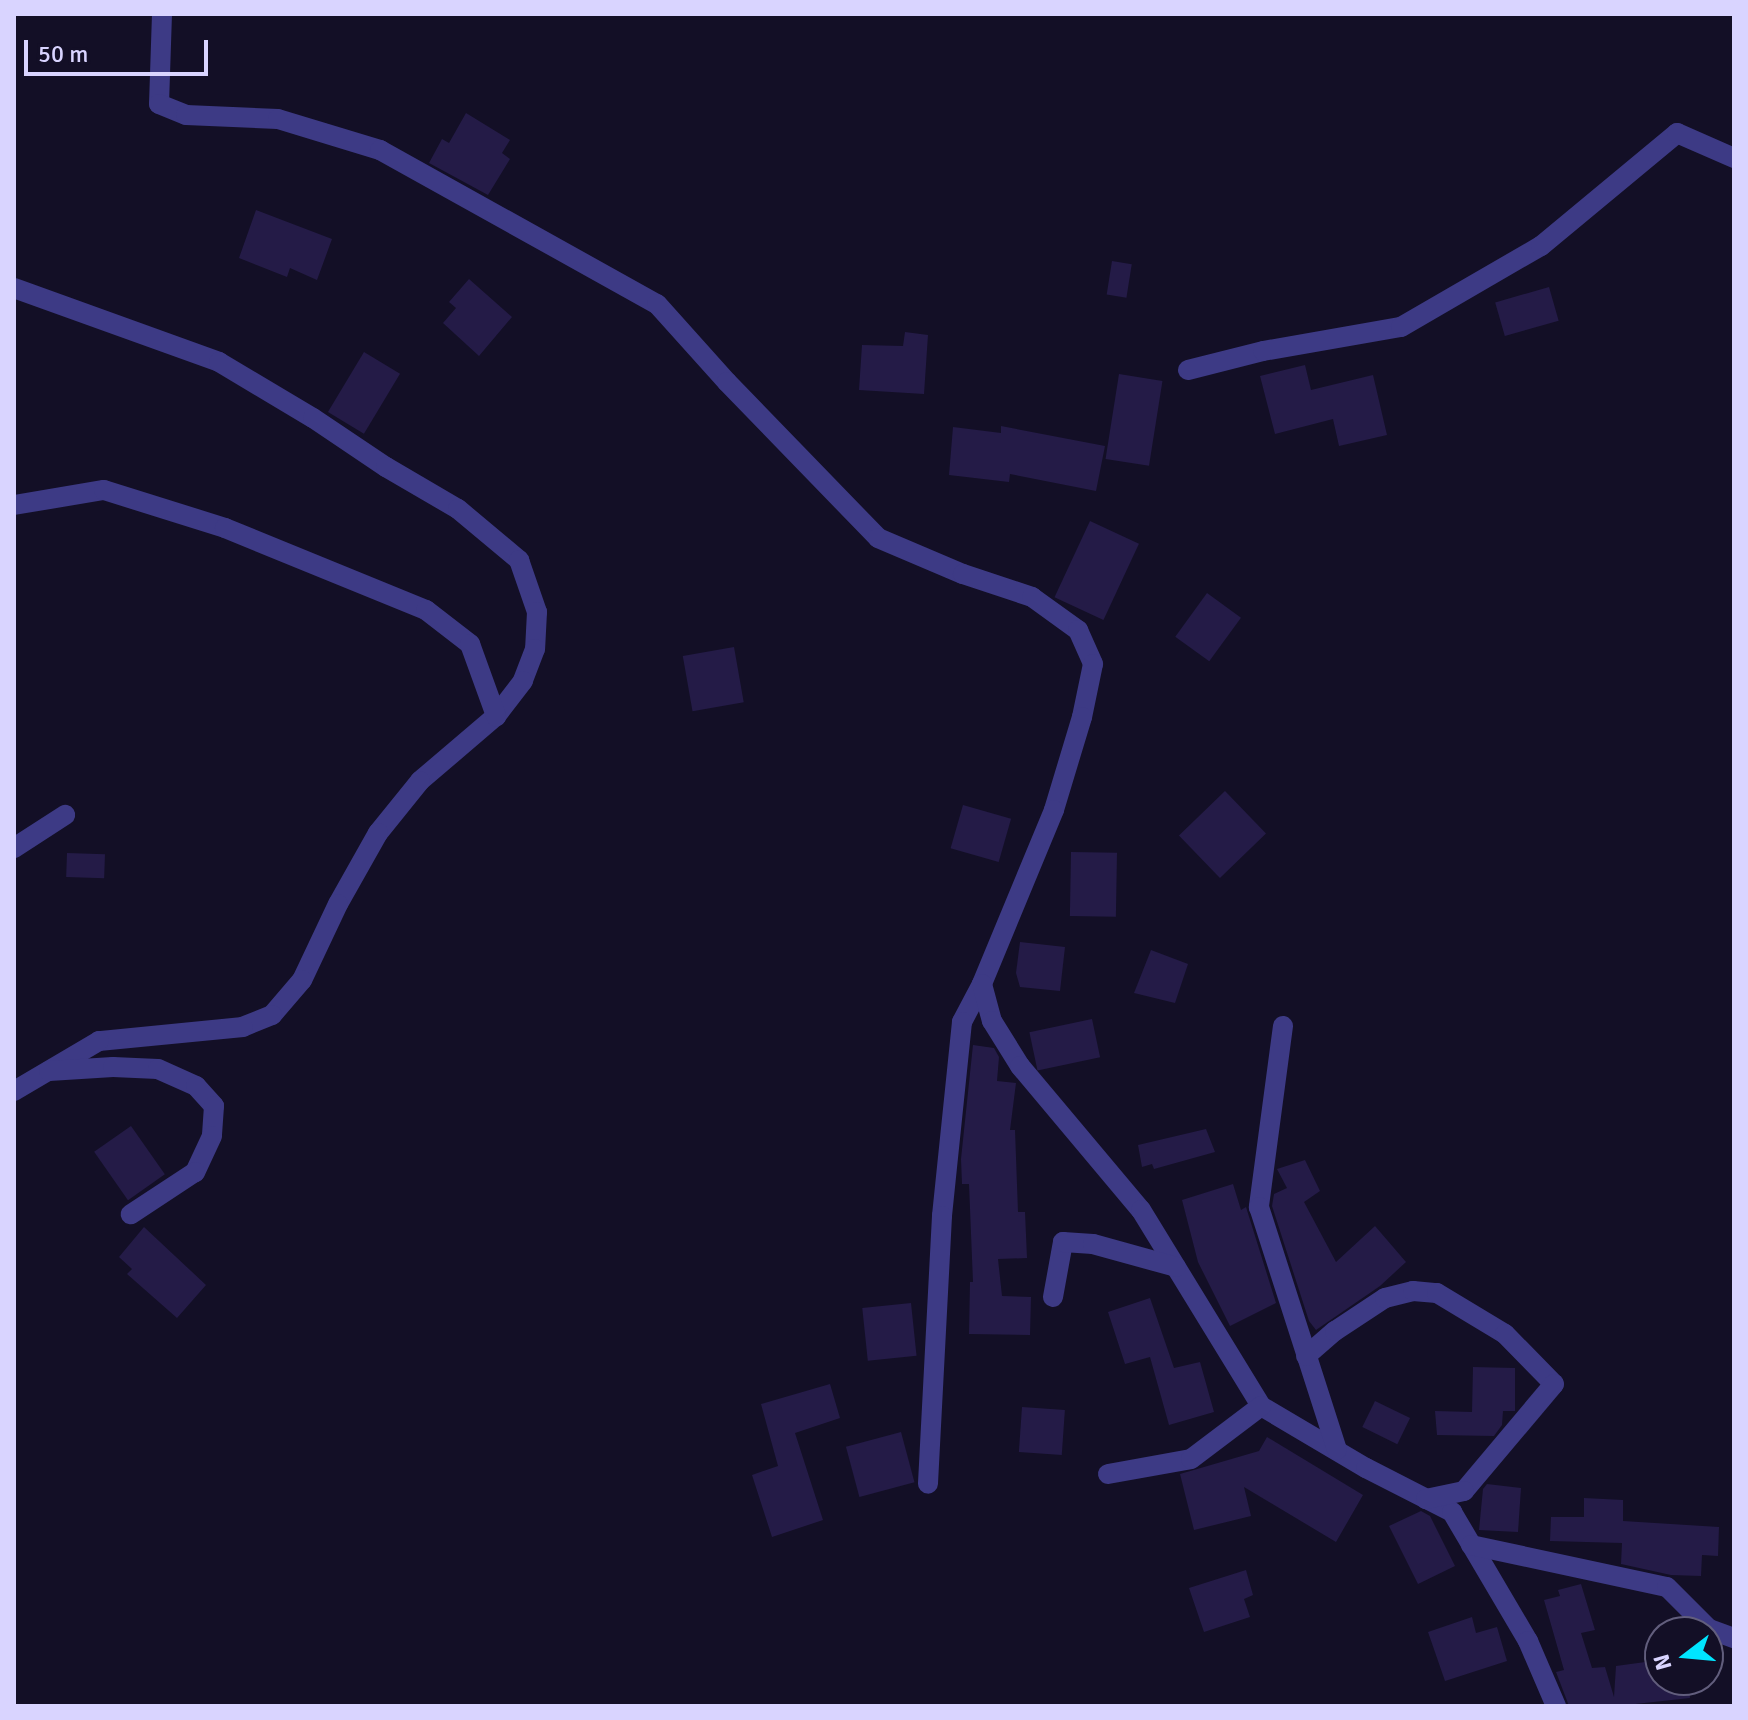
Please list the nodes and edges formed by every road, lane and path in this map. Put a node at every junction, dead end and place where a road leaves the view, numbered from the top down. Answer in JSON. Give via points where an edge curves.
{"nodes":[{"id":1,"x":162,"y":14,"type":"edge"},
{"id":2,"x":1734,"y":158,"type":"edge"},
{"id":3,"x":14,"y":288,"type":"edge"},
{"id":4,"x":1188,"y":370,"type":"dead end"},
{"id":5,"x":14,"y":505,"type":"edge"},
{"id":6,"x":496,"y":716,"type":"junction"},
{"id":7,"x":65,"y":815,"type":"dead end"},
{"id":8,"x":14,"y":848,"type":"edge"},
{"id":9,"x":982,"y":984,"type":"junction"},
{"id":10,"x":1283,"y":1026,"type":"dead end"},
{"id":11,"x":45,"y":1071,"type":"junction"},
{"id":12,"x":14,"y":1091,"type":"edge"},
{"id":13,"x":131,"y":1214,"type":"dead end"},
{"id":14,"x":1176,"y":1267,"type":"junction"},
{"id":15,"x":1053,"y":1297,"type":"dead end"},
{"id":16,"x":1306,"y":1356,"type":"junction"},
{"id":17,"x":1261,"y":1406,"type":"junction"},
{"id":18,"x":1337,"y":1450,"type":"junction"},
{"id":19,"x":1108,"y":1474,"type":"dead end"},
{"id":20,"x":928,"y":1484,"type":"dead end"},
{"id":21,"x":1426,"y":1499,"type":"junction"},
{"id":22,"x":1471,"y":1545,"type":"junction"},
{"id":23,"x":1734,"y":1638,"type":"edge"},
{"id":24,"x":1556,"y":1706,"type":"edge"}],
"edges":[{"from":1,"to":9,"type":"street","via":[[159,104],[186,115],[278,119],[380,150],[657,304],[878,538],[1032,597],[1078,630],[1093,664],[1082,717],[1054,810]]},
{"from":2,"to":4,"type":"street","via":[[1677,133],[1541,246],[1401,327]]},
{"from":3,"to":6,"type":"street","via":[[219,362],[458,509],[519,560],[537,612],[535,649],[523,681]]},
{"from":5,"to":6,"type":"street","via":[[104,490],[225,528],[426,610],[470,644]]},
{"from":6,"to":11,"type":"street","via":[[420,781],[378,833],[302,980],[272,1015],[243,1027],[99,1041]]},
{"from":7,"to":8,"type":"street"},
{"from":9,"to":14,"type":"street","via":[[992,1021],[1020,1066],[1141,1210]]},
{"from":9,"to":20,"type":"street","via":[[962,1022],[954,1090]]},
{"from":10,"to":16,"type":"street","via":[[1259,1207]]},
{"from":11,"to":12,"type":"street"},
{"from":11,"to":13,"type":"street","via":[[158,1069],[196,1086],[214,1106],[212,1136],[195,1172]]},
{"from":14,"to":15,"type":"street","via":[[1093,1244],[1063,1242]]},
{"from":14,"to":17,"type":"street"},
{"from":16,"to":18,"type":"street"},
{"from":16,"to":21,"type":"street","via":[[1385,1298],[1413,1291],[1437,1293],[1505,1334],[1554,1384],[1464,1491]]},
{"from":17,"to":18,"type":"street"},
{"from":17,"to":19,"type":"street","via":[[1191,1459]]},
{"from":18,"to":21,"type":"street"},
{"from":21,"to":22,"type":"street","via":[[1452,1512]]},
{"from":22,"to":23,"type":"street","via":[[1667,1587],[1709,1629]]},
{"from":22,"to":24,"type":"street","via":[[1528,1641]]}]}
